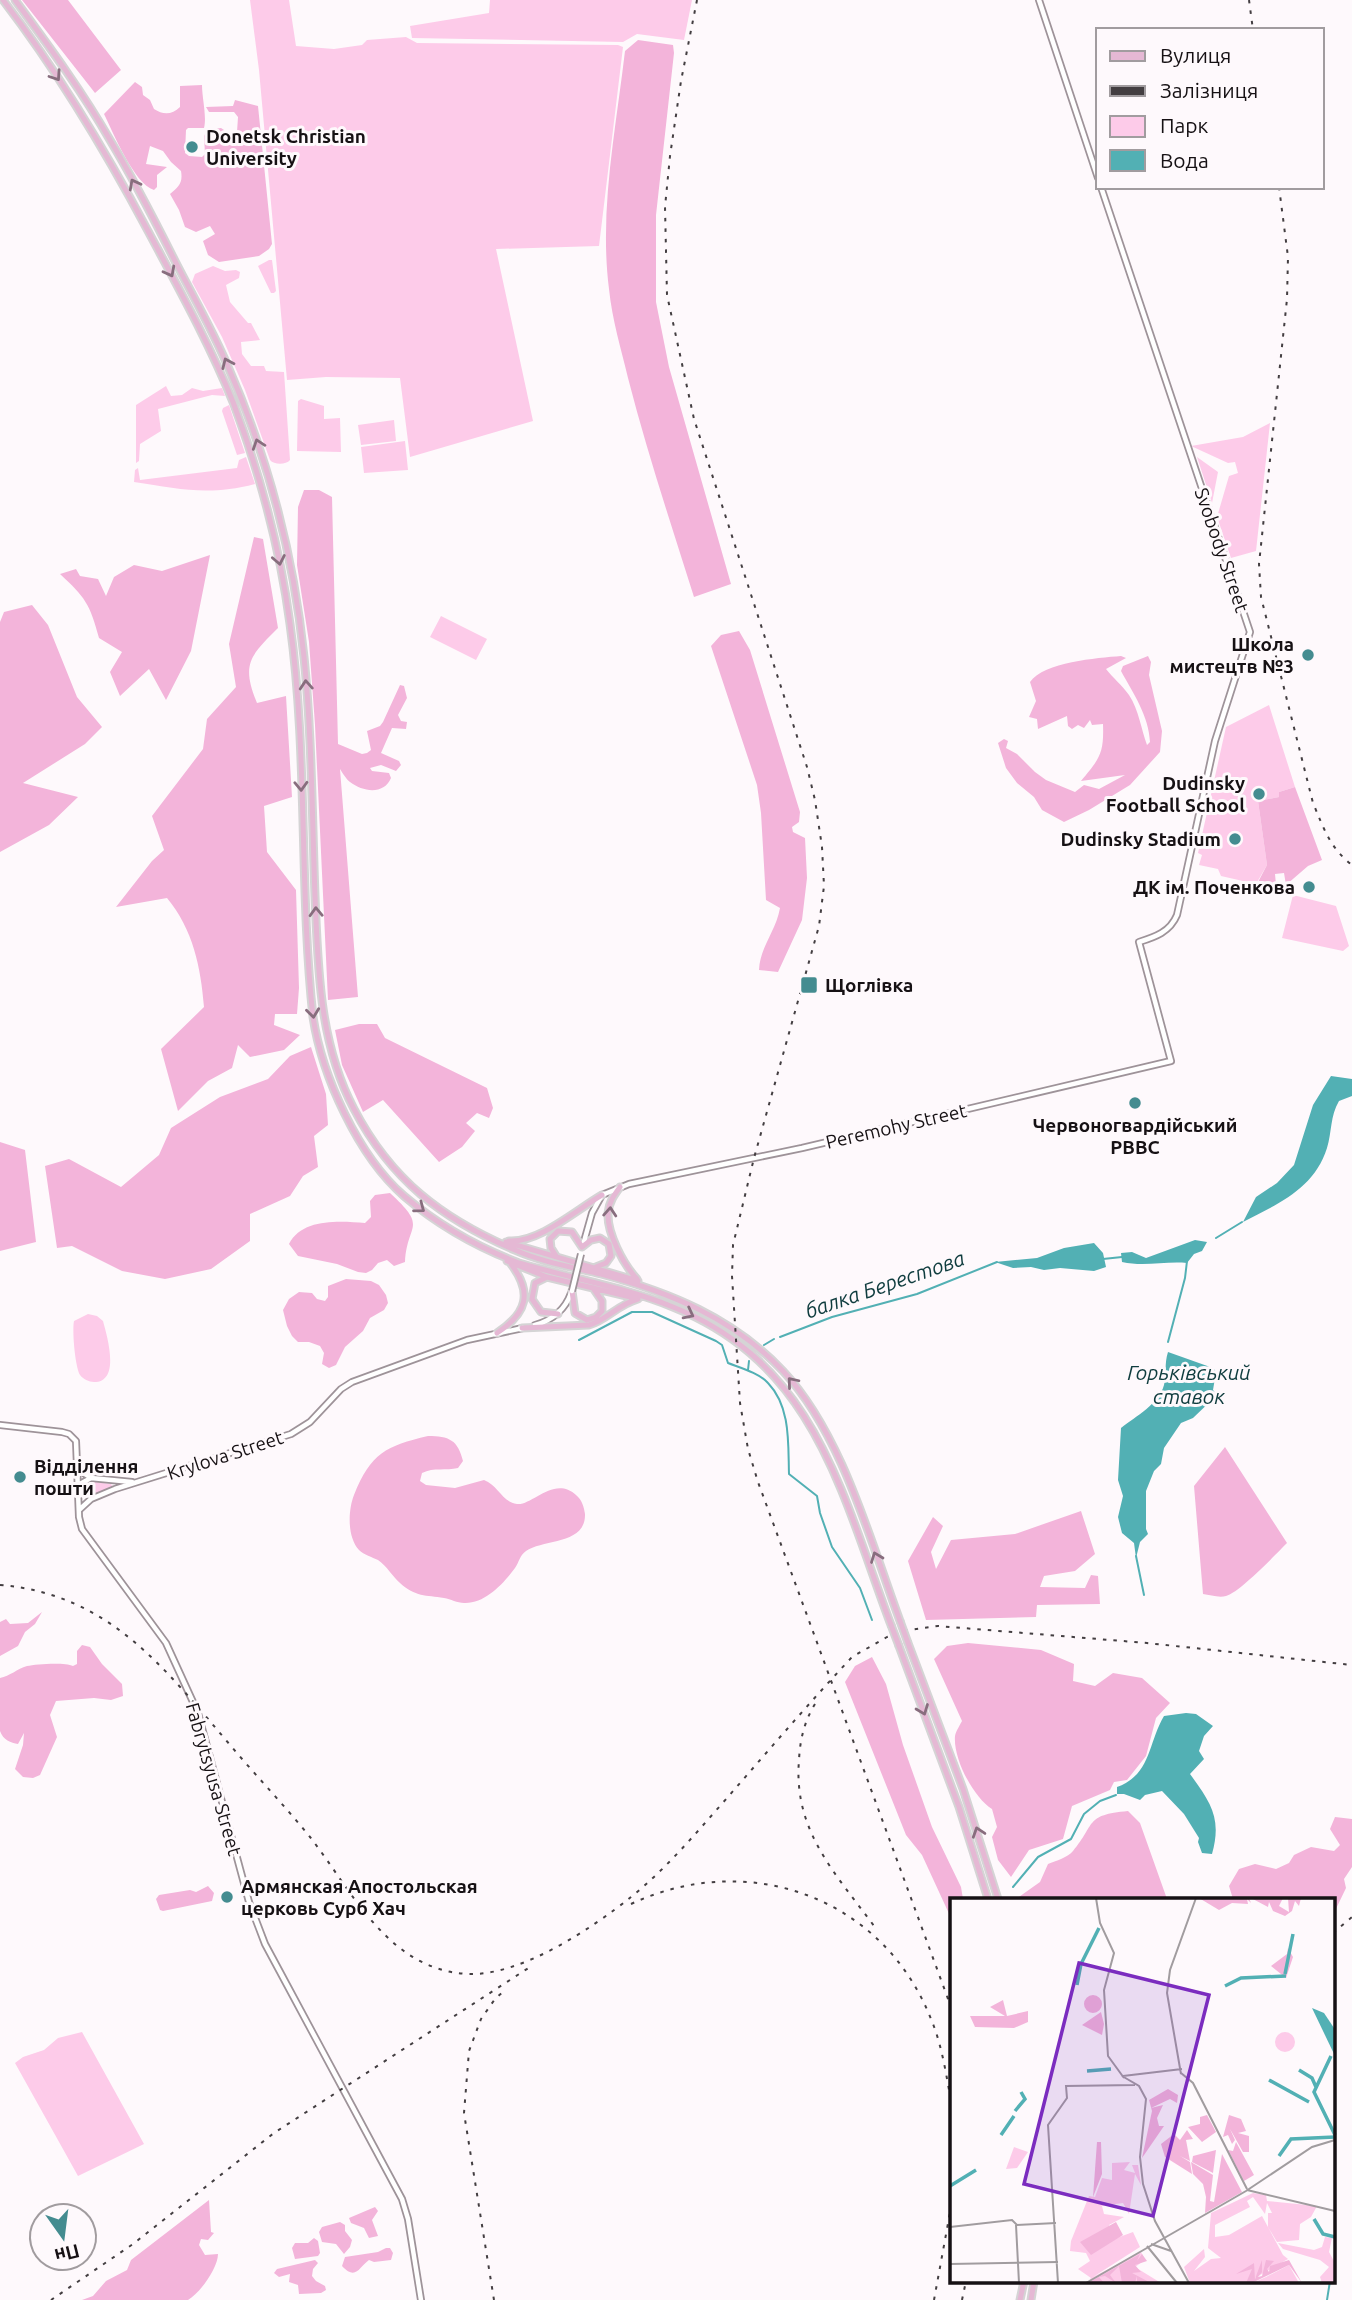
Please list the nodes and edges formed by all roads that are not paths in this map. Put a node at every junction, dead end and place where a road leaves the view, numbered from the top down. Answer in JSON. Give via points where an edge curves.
{"nodes":[{"id":1,"x":3,"y":0,"type":"edge"},
{"id":2,"x":15,"y":0,"type":"edge"},
{"id":3,"x":1039,"y":0,"type":"edge"},
{"id":4,"x":48,"y":46,"type":"junction"},
{"id":5,"x":40,"y":51,"type":"junction"},
{"id":6,"x":1096,"y":172,"type":"edge"},
{"id":7,"x":1102,"y":189,"type":"edge"},
{"id":8,"x":295,"y":588,"type":"junction"},
{"id":9,"x":285,"y":590,"type":"junction"},
{"id":10,"x":305,"y":883,"type":"junction"},
{"id":11,"x":315,"y":883,"type":"junction"},
{"id":12,"x":1171,"y":1061,"type":"joint"},
{"id":13,"x":620,"y":1187,"type":"junction"},
{"id":14,"x":602,"y":1195,"type":"junction"},
{"id":15,"x":493,"y":1239,"type":"junction"},
{"id":16,"x":502,"y":1241,"type":"junction"},
{"id":17,"x":581,"y":1251,"type":"junction"},
{"id":18,"x":495,"y":1254,"type":"junction"},
{"id":19,"x":556,"y":1257,"type":"junction"},
{"id":20,"x":511,"y":1264,"type":"junction"},
{"id":21,"x":596,"y":1267,"type":"junction"},
{"id":22,"x":547,"y":1277,"type":"junction"},
{"id":23,"x":639,"y":1281,"type":"junction"},
{"id":24,"x":593,"y":1288,"type":"junction"},
{"id":25,"x":572,"y":1291,"type":"junction"},
{"id":26,"x":659,"y":1291,"type":"junction"},
{"id":27,"x":643,"y":1298,"type":"junction"},
{"id":28,"x":558,"y":1314,"type":"junction"},
{"id":29,"x":522,"y":1328,"type":"junction"},
{"id":30,"x":497,"y":1332,"type":"junction"},
{"id":31,"x":816,"y":1415,"type":"junction"},
{"id":32,"x":807,"y":1420,"type":"junction"},
{"id":33,"x":0,"y":1425,"type":"edge"},
{"id":34,"x":78,"y":1462,"type":"junction"},
{"id":35,"x":91,"y":1478,"type":"junction"},
{"id":36,"x":115,"y":1480,"type":"junction"},
{"id":37,"x":136,"y":1482,"type":"junction"},
{"id":38,"x":78,"y":1485,"type":"junction"},
{"id":39,"x":115,"y":1489,"type":"junction"},
{"id":40,"x":78,"y":1493,"type":"junction"},
{"id":41,"x":91,"y":1499,"type":"junction"},
{"id":42,"x":78,"y":1511,"type":"junction"},
{"id":43,"x":988,"y":1898,"type":"edge"},
{"id":44,"x":998,"y":1898,"type":"edge"},
{"id":45,"x":1024,"y":2282,"type":"edge"},
{"id":46,"x":1034,"y":2282,"type":"edge"},
{"id":47,"x":421,"y":2300,"type":"edge"},
{"id":48,"x":1020,"y":2300,"type":"edge"},
{"id":49,"x":1031,"y":2300,"type":"edge"}],
"edges":[{"from":1,"to":5,"type":"main road"},
{"from":2,"to":4,"type":"main road"},
{"from":3,"to":6,"type":"main road"},
{"from":4,"to":5,"type":"main road","via":[[46,52]]},
{"from":8,"to":4,"type":"main road","one_way":true,"via":[[266,468],[225,359],[110,139]]},
{"from":5,"to":9,"type":"main road","one_way":true,"via":[[102,146],[219,372],[251,454]]},
{"from":7,"to":12,"type":"main road","name":"Svobody Street","via":[[1250,632],[1215,741],[1179,907],[1170,928],[1139,942]]},
{"from":8,"to":9,"type":"main road"},
{"from":11,"to":8,"type":"main road","one_way":true,"via":[[307,700]]},
{"from":9,"to":10,"type":"main road","one_way":true,"via":[[295,666]]},
{"from":10,"to":11,"type":"main road"},
{"from":10,"to":18,"type":"main road","one_way":true,"via":[[315,1026],[335,1094],[394,1186],[458,1235]]},
{"from":15,"to":11,"type":"main road","one_way":true,"via":[[447,1214],[406,1183],[352,1107],[324,1023]]},
{"from":12,"to":13,"type":"main road","name":"Peremohy Street"},
{"from":13,"to":14,"type":"main road","name":"Peremohy Street"},
{"from":23,"to":13,"type":"main road","one_way":true,"via":[[622,1256],[608,1220]]},
{"from":14,"to":16,"type":"main road","via":[[536,1236]]},
{"from":14,"to":17,"type":"main road"},
{"from":15,"to":16,"type":"main road"},
{"from":15,"to":26,"type":"main road","via":[[516,1251]]},
{"from":16,"to":19,"type":"main road"},
{"from":17,"to":19,"type":"main road","via":[[572,1232],[558,1231],[550,1244]]},
{"from":17,"to":21,"type":"main road","via":[[595,1238],[609,1244],[609,1260]]},
{"from":17,"to":25,"type":"main road","bridge":true},
{"from":18,"to":20,"type":"main road"},
{"from":18,"to":27,"type":"main road"},
{"from":19,"to":21,"type":"main road"},
{"from":20,"to":22,"type":"main road"},
{"from":20,"to":30,"type":"main road","via":[[523,1283],[524,1301],[517,1317]]},
{"from":21,"to":23,"type":"main road"},
{"from":22,"to":24,"type":"main road"},
{"from":22,"to":28,"type":"main road","via":[[535,1283],[532,1299],[541,1312]]},
{"from":23,"to":26,"type":"main road"},
{"from":24,"to":25,"type":"main road","via":[[603,1306],[596,1317],[587,1320],[575,1313]]},
{"from":24,"to":27,"type":"main road"},
{"from":25,"to":28,"type":"main road"},
{"from":31,"to":26,"type":"main road","one_way":true,"via":[[783,1371],[755,1346],[694,1305]]},
{"from":27,"to":29,"type":"main road","via":[[589,1325]]},
{"from":27,"to":32,"type":"main road","one_way":true,"via":[[677,1308],[747,1349],[773,1373]]},
{"from":28,"to":29,"type":"main road","name":"Krylova Street"},
{"from":29,"to":30,"type":"main road","name":"Krylova Street"},
{"from":30,"to":37,"type":"main road","name":"Krylova Street","via":[[352,1382],[291,1434]]},
{"from":31,"to":32,"type":"main road"},
{"from":44,"to":31,"type":"main road","one_way":true,"bridge":true,"via":[[963,1789],[840,1461]]},
{"from":32,"to":43,"type":"main road","one_way":true,"bridge":true,"via":[[838,1484],[959,1807]]},
{"from":33,"to":34,"type":"main road","via":[[69,1434],[76,1441]]},
{"from":34,"to":35,"type":"main road"},
{"from":34,"to":38,"type":"main road","name":"Fabrytsyusa Street"},
{"from":35,"to":36,"type":"main road"},
{"from":35,"to":38,"type":"main road"},
{"from":36,"to":37,"type":"main road"},
{"from":36,"to":39,"type":"main road"},
{"from":37,"to":39,"type":"main road","name":"Krylova Street"},
{"from":38,"to":40,"type":"main road","name":"Fabrytsyusa Street"},
{"from":39,"to":41,"type":"main road","name":"Krylova Street"},
{"from":40,"to":41,"type":"main road"},
{"from":40,"to":42,"type":"main road","name":"Fabrytsyusa Street"},
{"from":41,"to":42,"type":"main road"},
{"from":42,"to":47,"type":"main road","name":"Fabrytsyusa Street","via":[[82,1529],[169,1648],[198,1713],[249,1902],[265,1944],[402,2199]]},
{"from":45,"to":48,"type":"main road"},
{"from":46,"to":49,"type":"main road"}]}
